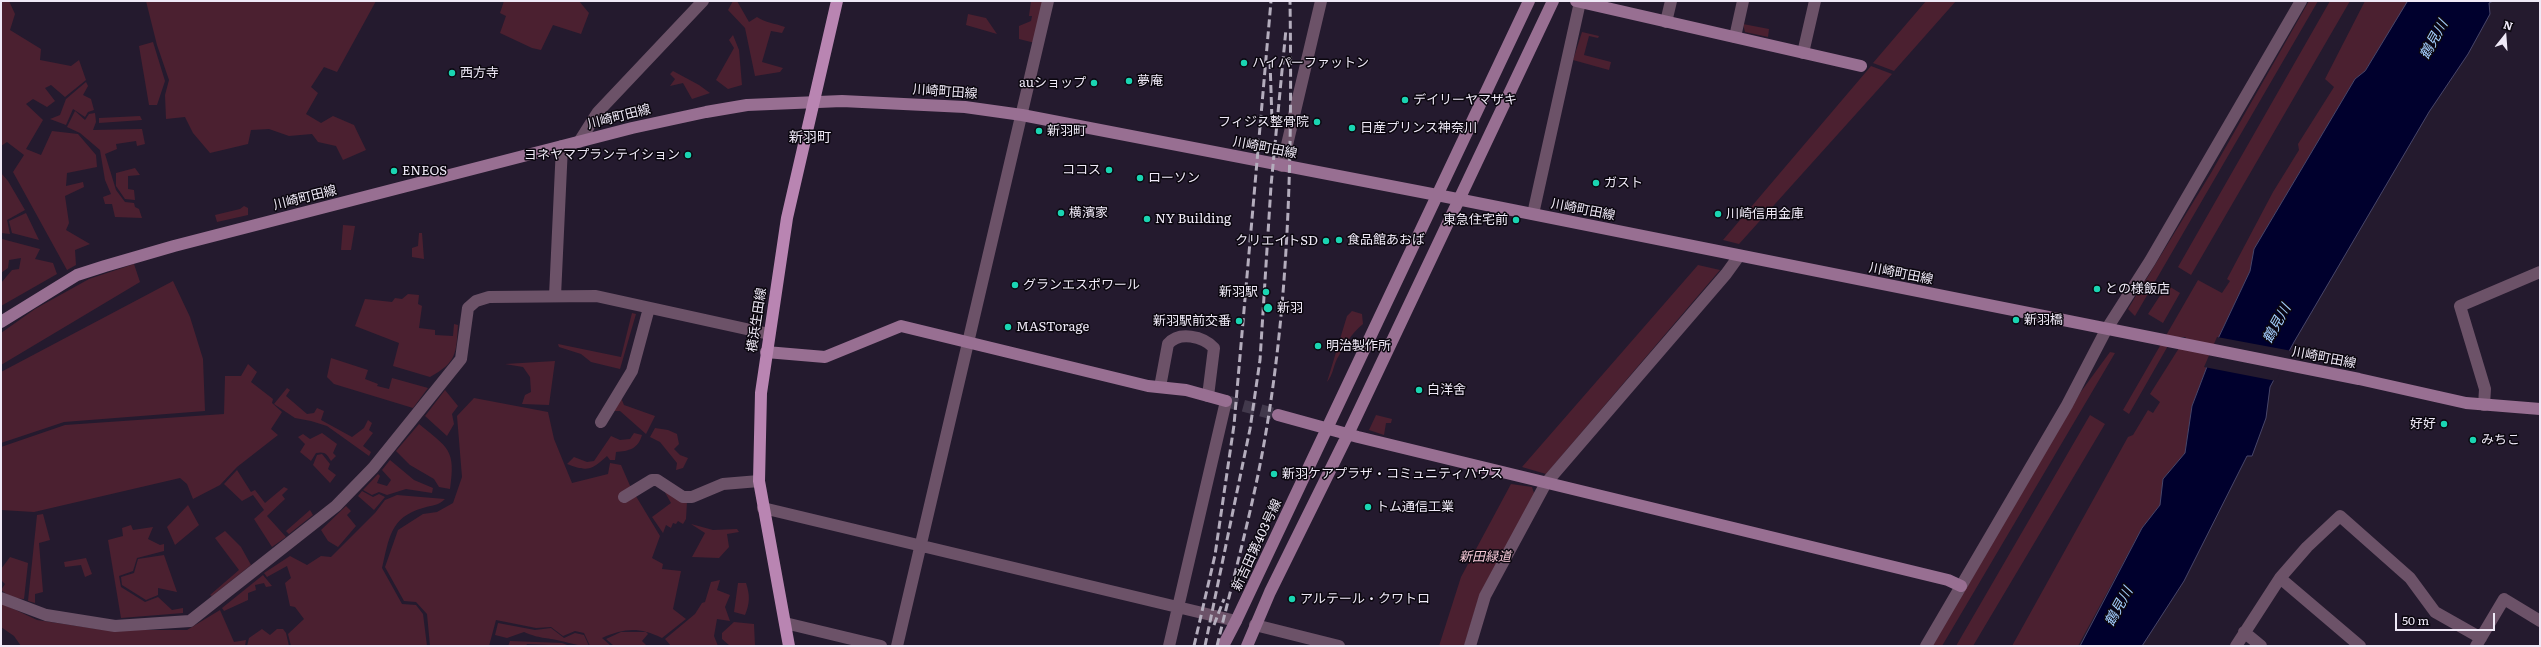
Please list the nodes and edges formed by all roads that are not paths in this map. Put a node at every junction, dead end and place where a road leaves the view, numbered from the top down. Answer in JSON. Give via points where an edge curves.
{"nodes":[{"id":1,"x":703,"y":1,"type":"edge"},
{"id":2,"x":838,"y":1,"type":"edge"},
{"id":3,"x":1048,"y":1,"type":"edge"},
{"id":4,"x":1322,"y":1,"type":"edge"},
{"id":5,"x":1529,"y":1,"type":"edge"},
{"id":6,"x":1553,"y":1,"type":"edge"},
{"id":7,"x":1578,"y":1,"type":"edge"},
{"id":8,"x":1671,"y":1,"type":"edge"},
{"id":9,"x":1743,"y":1,"type":"edge"},
{"id":10,"x":1815,"y":1,"type":"edge"},
{"id":11,"x":2301,"y":1,"type":"edge"},
{"id":12,"x":1666,"y":22,"type":"junction"},
{"id":13,"x":1735,"y":37,"type":"junction"},
{"id":14,"x":1803,"y":53,"type":"junction"},
{"id":15,"x":1861,"y":66,"type":"dead end"},
{"id":16,"x":814,"y":101,"type":"junction"},
{"id":17,"x":1022,"y":115,"type":"junction"},
{"id":18,"x":579,"y":142,"type":"junction"},
{"id":19,"x":562,"y":146,"type":"junction"},
{"id":20,"x":1282,"y":166,"type":"junction"},
{"id":21,"x":1437,"y":195,"type":"junction"},
{"id":22,"x":1459,"y":200,"type":"junction"},
{"id":23,"x":1533,"y":214,"type":"junction"},
{"id":24,"x":1739,"y":256,"type":"junction"},
{"id":25,"x":2540,"y":272,"type":"edge"},
{"id":26,"x":555,"y":296,"type":"junction"},
{"id":27,"x":649,"y":308,"type":"junction"},
{"id":28,"x":1,"y":322,"type":"edge"},
{"id":29,"x":2106,"y":330,"type":"junction"},
{"id":30,"x":769,"y":334,"type":"junction"},
{"id":31,"x":969,"y":343,"type":"junction"},
{"id":32,"x":766,"y":352,"type":"junction"},
{"id":33,"x":1160,"y":387,"type":"junction"},
{"id":34,"x":1208,"y":396,"type":"junction"},
{"id":35,"x":2484,"y":405,"type":"junction"},
{"id":36,"x":2540,"y":409,"type":"edge"},
{"id":37,"x":1278,"y":415,"type":"tunnel mouth"},
{"id":38,"x":601,"y":422,"type":"dead end"},
{"id":39,"x":1327,"y":428,"type":"junction"},
{"id":40,"x":1348,"y":434,"type":"junction"},
{"id":41,"x":759,"y":481,"type":"junction"},
{"id":42,"x":1546,"y":483,"type":"junction"},
{"id":43,"x":624,"y":497,"type":"dead end"},
{"id":44,"x":763,"y":508,"type":"junction"},
{"id":45,"x":922,"y":544,"type":"junction"},
{"id":46,"x":2280,"y":578,"type":"junction"},
{"id":47,"x":1961,"y":586,"type":"junction"},
{"id":48,"x":1,"y":598,"type":"edge"},
{"id":49,"x":1178,"y":607,"type":"junction"},
{"id":50,"x":1236,"y":621,"type":"junction"},
{"id":51,"x":2540,"y":621,"type":"edge"},
{"id":52,"x":784,"y":623,"type":"junction"},
{"id":53,"x":1255,"y":626,"type":"junction"},
{"id":54,"x":2244,"y":632,"type":"junction"},
{"id":55,"x":2478,"y":642,"type":"edge"},
{"id":56,"x":790,"y":646,"type":"edge"},
{"id":57,"x":881,"y":646,"type":"edge"},
{"id":58,"x":897,"y":646,"type":"edge"},
{"id":59,"x":1169,"y":646,"type":"edge"},
{"id":60,"x":1222,"y":646,"type":"edge"},
{"id":61,"x":1247,"y":646,"type":"edge"},
{"id":62,"x":1339,"y":646,"type":"edge"},
{"id":63,"x":1470,"y":646,"type":"edge"},
{"id":64,"x":1926,"y":646,"type":"edge"},
{"id":65,"x":2236,"y":646,"type":"edge"},
{"id":66,"x":2261,"y":646,"type":"edge"},
{"id":67,"x":2360,"y":646,"type":"edge"}],
"edges":[{"from":1,"to":18,"type":"street","via":[[598,112]]},
{"from":2,"to":16,"type":"main road","name":"横浜生田線"},
{"from":3,"to":17,"type":"street"},
{"from":4,"to":20,"type":"street"},
{"from":5,"to":21,"type":"street","name":"新吉田第403号線"},
{"from":6,"to":22,"type":"street"},
{"from":7,"to":12,"type":"street"},
{"from":7,"to":23,"type":"street"},
{"from":8,"to":12,"type":"street"},
{"from":9,"to":13,"type":"street"},
{"from":10,"to":14,"type":"street"},
{"from":11,"to":29,"type":"street","via":[[2150,261]]},
{"from":12,"to":13,"type":"street"},
{"from":13,"to":14,"type":"street"},
{"from":14,"to":15,"type":"street"},
{"from":16,"to":17,"type":"street","name":"川崎町田線","via":[[965,107]]},
{"from":16,"to":18,"type":"street","name":"川崎町田線","via":[[747,105],[632,128]]},
{"from":16,"to":30,"type":"main road","name":"横浜生田線","via":[[787,218]]},
{"from":17,"to":20,"type":"street","name":"川崎町田線"},
{"from":17,"to":31,"type":"street"},
{"from":18,"to":19,"type":"street","name":"川崎町田線"},
{"from":19,"to":26,"type":"street"},
{"from":19,"to":28,"type":"street","name":"川崎町田線","via":[[174,246],[77,275]]},
{"from":20,"to":21,"type":"street","name":"川崎町田線"},
{"from":21,"to":22,"type":"street","name":"川崎町田線"},
{"from":21,"to":39,"type":"street","name":"新吉田第403号線"},
{"from":22,"to":23,"type":"street","name":"川崎町田線"},
{"from":22,"to":40,"type":"street"},
{"from":23,"to":24,"type":"street","name":"川崎町田線"},
{"from":24,"to":29,"type":"street","name":"川崎町田線"},
{"from":24,"to":42,"type":"street"},
{"from":25,"to":35,"type":"street","via":[[2460,306],[2485,389]]},
{"from":26,"to":27,"type":"street","via":[[596,296]]},
{"from":26,"to":48,"type":"street","via":[[488,297],[476,301],[468,308],[461,359],[373,468],[336,506],[190,621],[115,626],[46,615]]},
{"from":27,"to":30,"type":"street"},
{"from":27,"to":38,"type":"street","via":[[632,371]]},
{"from":29,"to":35,"type":"street","name":"川崎町田線"},
{"from":29,"to":47,"type":"street","via":[[2067,404]]},
{"from":30,"to":32,"type":"main road","name":"横浜生田線"},
{"from":31,"to":32,"type":"street","via":[[901,326],[825,358]]},
{"from":31,"to":33,"type":"street"},
{"from":31,"to":45,"type":"street"},
{"from":32,"to":41,"type":"main road","name":"横浜生田線","via":[[761,393]]},
{"from":33,"to":34,"type":"street"},
{"from":33,"to":34,"type":"street","via":[[1168,344],[1172,339],[1180,336],[1207,341],[1214,348]]},
{"from":34,"to":49,"type":"street","via":[[1226,401]]},
{"from":35,"to":36,"type":"street","name":"川崎町田線"},
{"from":37,"to":39,"type":"street"},
{"from":39,"to":40,"type":"street"},
{"from":39,"to":50,"type":"street","name":"新吉田第403号線"},
{"from":40,"to":42,"type":"street"},
{"from":40,"to":53,"type":"street"},
{"from":41,"to":43,"type":"street","via":[[723,484],[683,497],[657,480],[652,480]]},
{"from":41,"to":44,"type":"main road","name":"横浜生田線"},
{"from":42,"to":47,"type":"street","via":[[1948,580]]},
{"from":42,"to":63,"type":"street","via":[[1485,596]]},
{"from":44,"to":45,"type":"street"},
{"from":44,"to":52,"type":"main road","name":"横浜生田線"},
{"from":45,"to":49,"type":"street"},
{"from":45,"to":58,"type":"street"},
{"from":46,"to":54,"type":"street"},
{"from":46,"to":55,"type":"street","via":[[2307,547],[2340,516],[2410,578],[2435,612]]},
{"from":46,"to":67,"type":"street"},
{"from":47,"to":64,"type":"street"},
{"from":49,"to":50,"type":"street"},
{"from":49,"to":59,"type":"street"},
{"from":50,"to":60,"type":"street","name":"新吉田第403号線"},
{"from":51,"to":55,"type":"street","via":[[2504,599]]},
{"from":52,"to":56,"type":"main road","name":"横浜生田線"},
{"from":52,"to":57,"type":"street"},
{"from":53,"to":61,"type":"street"},
{"from":53,"to":62,"type":"street"},
{"from":54,"to":65,"type":"street"},
{"from":54,"to":66,"type":"street"}]}
